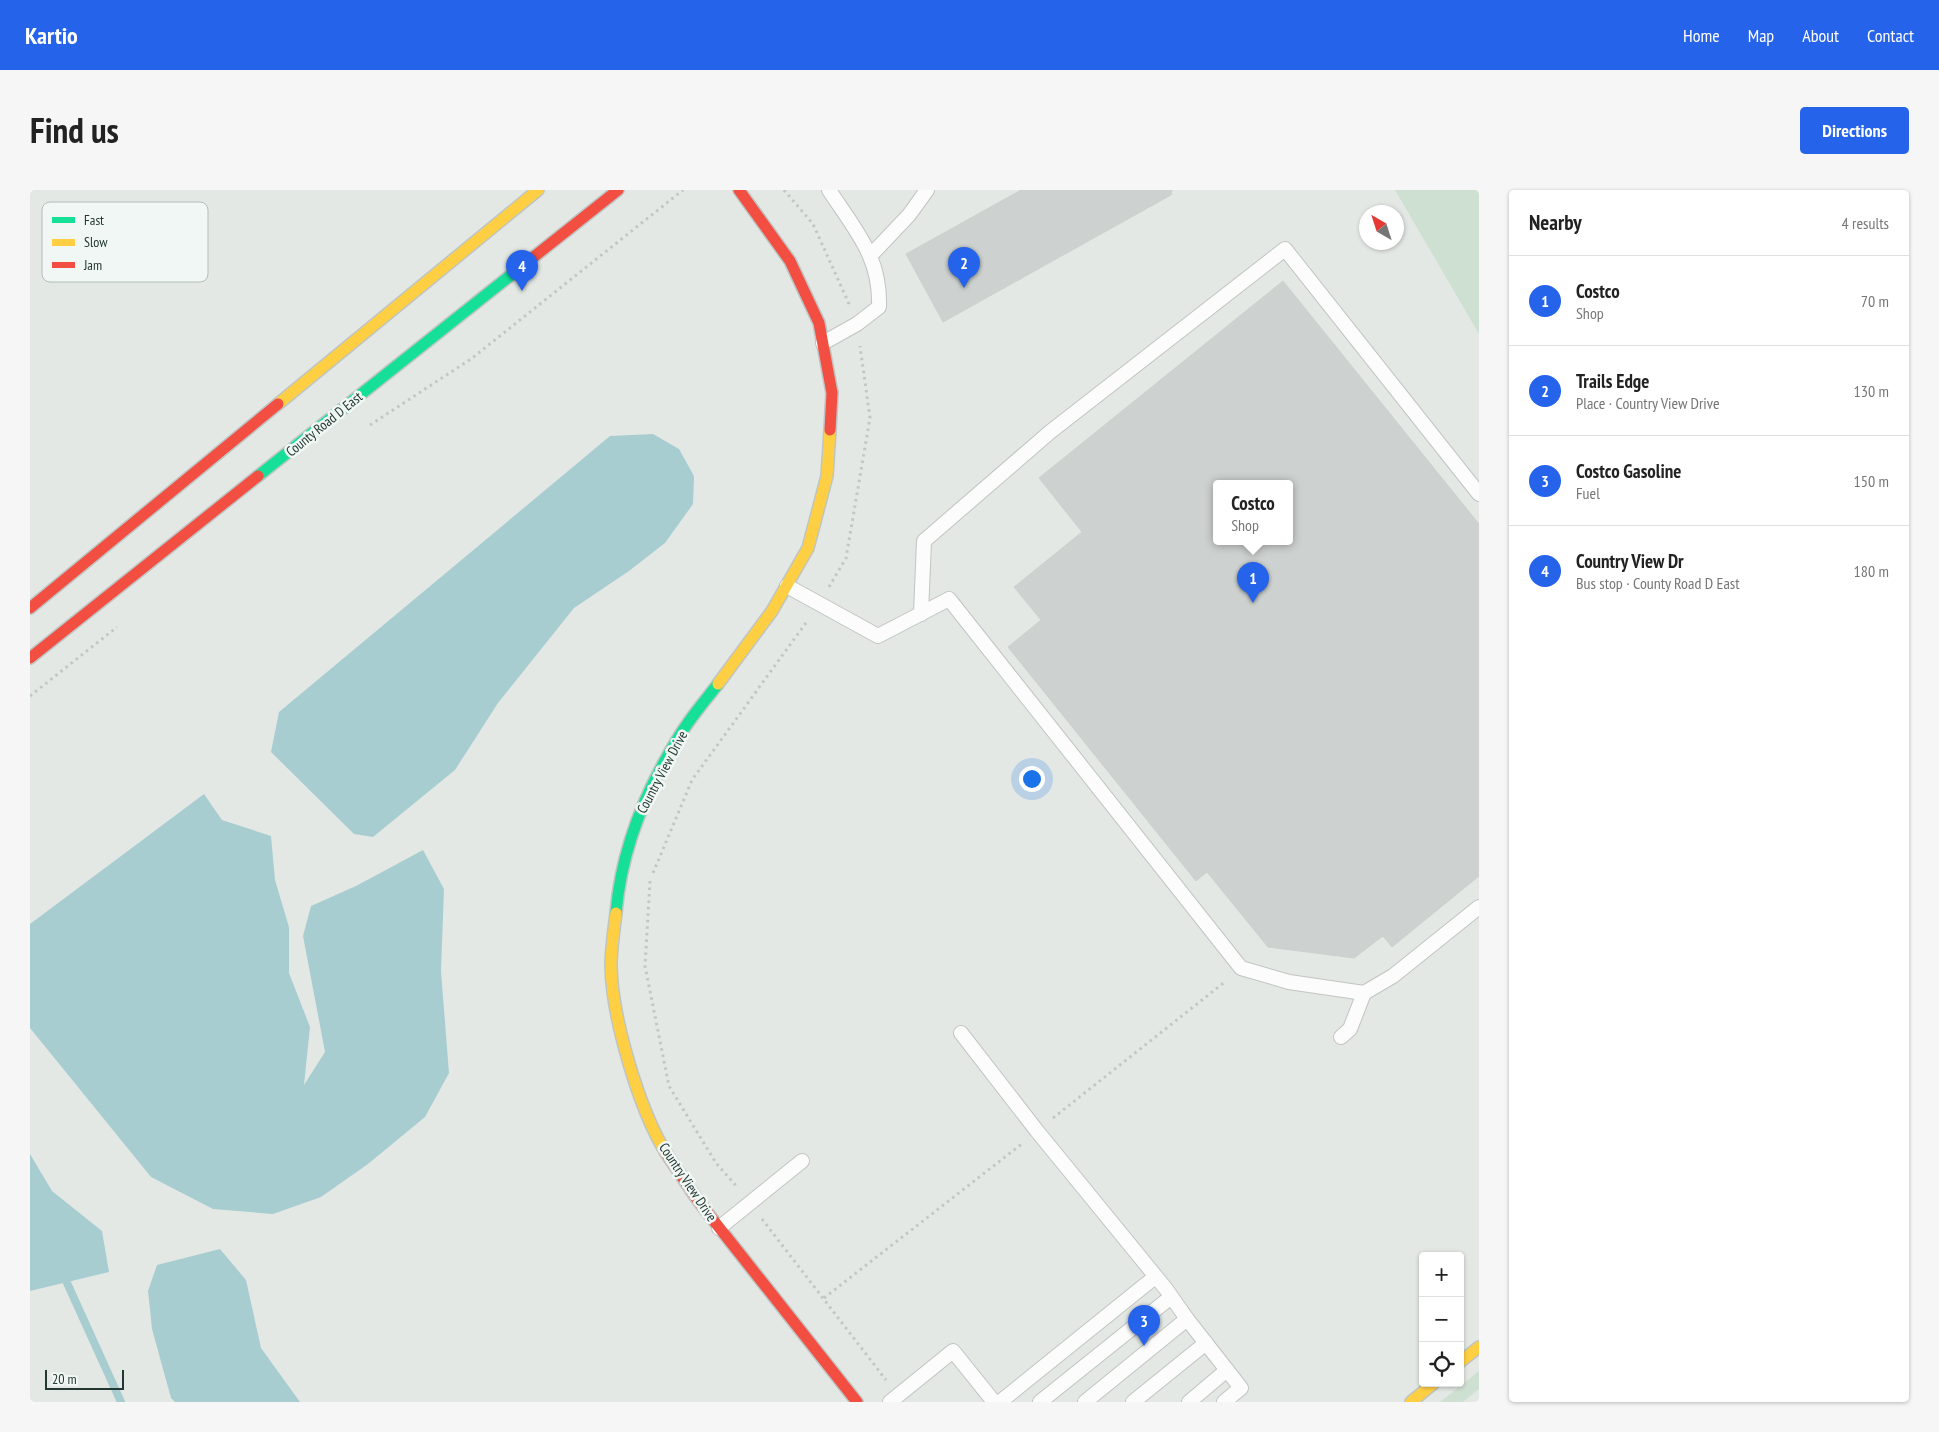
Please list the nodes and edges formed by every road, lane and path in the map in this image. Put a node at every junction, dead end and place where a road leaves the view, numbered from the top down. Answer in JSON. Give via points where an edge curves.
{"nodes":[{"id":1,"x":538,"y":190,"type":"edge"},
{"id":2,"x":618,"y":190,"type":"edge"},
{"id":3,"x":683,"y":190,"type":"edge"},
{"id":4,"x":740,"y":190,"type":"edge"},
{"id":5,"x":784,"y":190,"type":"edge"},
{"id":6,"x":927,"y":190,"type":"edge"},
{"id":7,"x":837,"y":194,"type":"edge"},
{"id":8,"x":872,"y":255,"type":"junction"},
{"id":9,"x":856,"y":324,"type":"junction"},
{"id":10,"x":823,"y":343,"type":"junction"},
{"id":11,"x":368,"y":426,"type":"dead end"},
{"id":12,"x":1479,"y":494,"type":"edge"},
{"id":13,"x":786,"y":586,"type":"junction"},
{"id":14,"x":820,"y":604,"type":"junction"},
{"id":15,"x":30,"y":608,"type":"edge"},
{"id":16,"x":921,"y":614,"type":"junction"},
{"id":17,"x":122,"y":622,"type":"dead end"},
{"id":18,"x":30,"y":658,"type":"edge"},
{"id":19,"x":30,"y":696,"type":"edge"},
{"id":20,"x":1479,"y":907,"type":"edge"},
{"id":21,"x":1364,"y":993,"type":"junction"},
{"id":22,"x":961,"y":1033,"type":"dead end"},
{"id":23,"x":1341,"y":1037,"type":"dead end"},
{"id":24,"x":802,"y":1161,"type":"dead end"},
{"id":25,"x":750,"y":1203,"type":"junction"},
{"id":26,"x":719,"y":1228,"type":"junction"},
{"id":27,"x":1155,"y":1277,"type":"junction"},
{"id":28,"x":1171,"y":1297,"type":"junction"},
{"id":29,"x":1187,"y":1319,"type":"junction"},
{"id":30,"x":1206,"y":1343,"type":"junction"},
{"id":31,"x":1479,"y":1347,"type":"edge"},
{"id":32,"x":1464,"y":1359,"type":"edge"},
{"id":33,"x":1227,"y":1370,"type":"junction"},
{"id":34,"x":1429,"y":1387,"type":"edge"},
{"id":35,"x":894,"y":1399,"type":"edge"},
{"id":36,"x":857,"y":1402,"type":"edge"},
{"id":37,"x":994,"y":1402,"type":"edge"},
{"id":38,"x":1000,"y":1402,"type":"edge"},
{"id":39,"x":1040,"y":1402,"type":"edge"},
{"id":40,"x":1085,"y":1402,"type":"edge"},
{"id":41,"x":1133,"y":1402,"type":"edge"},
{"id":42,"x":1189,"y":1402,"type":"edge"},
{"id":43,"x":1224,"y":1402,"type":"edge"},
{"id":44,"x":1411,"y":1402,"type":"edge"}],
"edges":[{"from":1,"to":15,"type":"street"},
{"from":2,"to":18,"type":"street","name":"County Road D East"},
{"from":3,"to":11,"type":"path","via":[[471,359]]},
{"from":4,"to":10,"type":"street","name":"Country View Drive","via":[[790,261],[819,323]]},
{"from":5,"to":9,"type":"path","via":[[813,224]]},
{"from":6,"to":8,"type":"lane"},
{"from":7,"to":8,"type":"lane"},
{"from":8,"to":9,"type":"lane","via":[[880,285],[879,307]]},
{"from":9,"to":10,"type":"lane"},
{"from":9,"to":14,"type":"path","via":[[870,418],[846,558]]},
{"from":10,"to":13,"type":"street","name":"Country View Drive","via":[[832,393],[827,476],[808,548]]},
{"from":12,"to":16,"type":"lane","via":[[1285,249],[1050,432],[924,542]]},
{"from":13,"to":14,"type":"lane"},
{"from":13,"to":26,"type":"street","name":"Country View Drive","via":[[772,611],[677,739],[638,814],[617,895],[611,966],[620,1030],[637,1089],[664,1151]]},
{"from":14,"to":16,"type":"lane","via":[[878,636]]},
{"from":14,"to":25,"type":"path","via":[[692,780],[651,878],[645,966],[669,1086],[716,1163]]},
{"from":16,"to":21,"type":"lane","via":[[949,599],[1241,968],[1289,982]]},
{"from":17,"to":19,"type":"path"},
{"from":20,"to":21,"type":"lane","via":[[1393,976]]},
{"from":21,"to":23,"type":"lane","via":[[1350,1029]]},
{"from":22,"to":27,"type":"lane"},
{"from":24,"to":25,"type":"lane"},
{"from":25,"to":26,"type":"lane"},
{"from":25,"to":35,"type":"path"},
{"from":26,"to":36,"type":"street","name":"Country View Drive"},
{"from":27,"to":28,"type":"lane"},
{"from":27,"to":38,"type":"lane"},
{"from":28,"to":29,"type":"lane"},
{"from":28,"to":39,"type":"lane"},
{"from":29,"to":30,"type":"lane"},
{"from":29,"to":40,"type":"lane"},
{"from":30,"to":33,"type":"lane"},
{"from":30,"to":41,"type":"lane"},
{"from":31,"to":32,"type":"street"},
{"from":33,"to":42,"type":"lane"},
{"from":33,"to":43,"type":"lane","via":[[1241,1388]]},
{"from":34,"to":44,"type":"street"},
{"from":35,"to":37,"type":"lane","via":[[953,1351]]}]}
